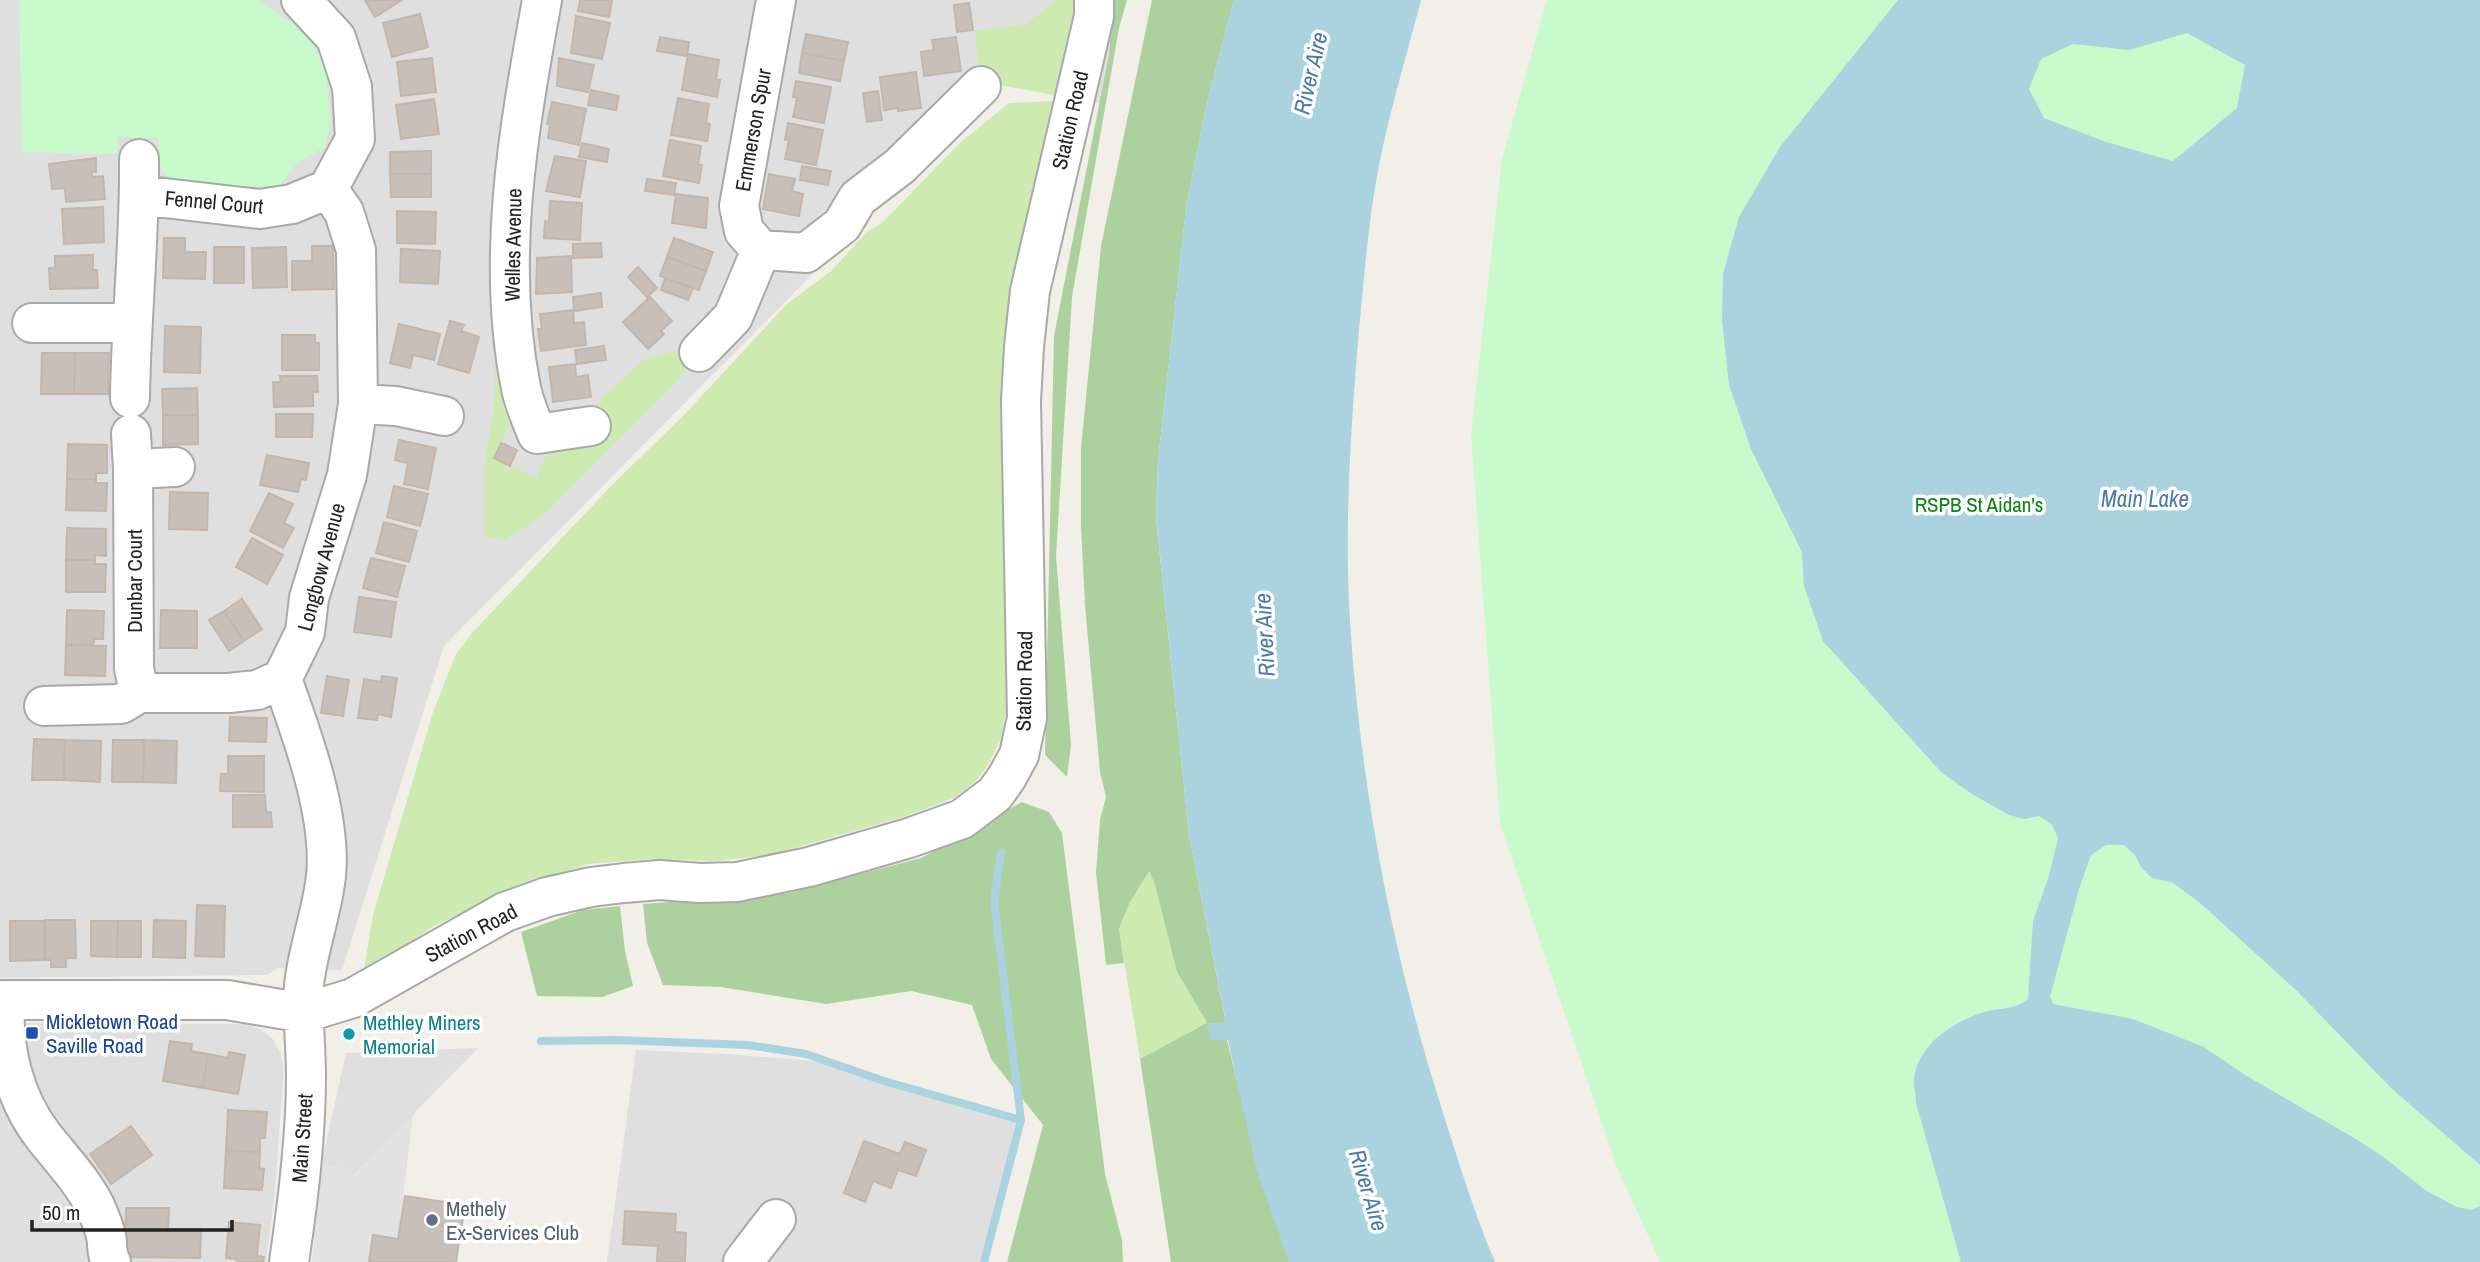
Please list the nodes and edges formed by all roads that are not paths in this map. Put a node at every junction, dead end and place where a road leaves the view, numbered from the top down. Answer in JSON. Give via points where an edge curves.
{"nodes":[{"id":1,"x":301,"y":0,"type":"edge"},
{"id":2,"x":542,"y":0,"type":"edge"},
{"id":3,"x":776,"y":0,"type":"edge"},
{"id":4,"x":1094,"y":0,"type":"edge"},
{"id":5,"x":981,"y":86,"type":"dead end"},
{"id":6,"x":328,"y":189,"type":"junction"},
{"id":7,"x":761,"y":250,"type":"junction"},
{"id":8,"x":32,"y":323,"type":"dead end"},
{"id":9,"x":131,"y":323,"type":"junction"},
{"id":10,"x":699,"y":352,"type":"dead end"},
{"id":11,"x":358,"y":404,"type":"junction"},
{"id":12,"x":444,"y":416,"type":"dead end"},
{"id":13,"x":591,"y":426,"type":"dead end"},
{"id":14,"x":131,"y":434,"type":"junction"},
{"id":15,"x":175,"y":467,"type":"dead end"},
{"id":16,"x":282,"y":679,"type":"junction"},
{"id":17,"x":139,"y":693,"type":"junction"},
{"id":18,"x":44,"y":706,"type":"dead end"},
{"id":19,"x":3,"y":1000,"type":"edge"},
{"id":20,"x":304,"y":1013,"type":"junction"},
{"id":21,"x":776,"y":1219,"type":"dead end"},
{"id":22,"x":111,"y":1262,"type":"edge"},
{"id":23,"x":289,"y":1262,"type":"edge"},
{"id":24,"x":743,"y":1262,"type":"edge"}],
"edges":[{"from":1,"to":6,"type":"street","via":[[336,38],[352,87],[355,139]]},
{"from":2,"to":13,"type":"street","name":"Welles Avenue","via":[[520,120],[509,292],[521,390],[537,434]]},
{"from":3,"to":7,"type":"street","name":"Emmerson Spur","via":[[739,206],[744,231]]},
{"from":4,"to":20,"type":"street","name":"Station Road","via":[[1030,292],[1021,401],[1027,718],[1019,755],[995,794],[962,819],[809,867],[737,882],[660,880],[547,897],[505,912],[353,998]]},
{"from":5,"to":7,"type":"street","via":[[900,166],[858,198],[842,225],[806,253]]},
{"from":6,"to":9,"type":"street","name":"Fennel Court","via":[[292,204],[260,209],[139,177]]},
{"from":6,"to":11,"type":"street","name":"Longbow Avenue","via":[[344,212],[356,250]]},
{"from":7,"to":10,"type":"street","via":[[733,317]]},
{"from":8,"to":9,"type":"street"},
{"from":9,"to":14,"type":"street","name":"Fennel Court"},
{"from":11,"to":12,"type":"street"},
{"from":11,"to":16,"type":"street","name":"Longbow Avenue","via":[[346,475],[309,598],[305,632]]},
{"from":14,"to":15,"type":"street"},
{"from":14,"to":17,"type":"street","name":"Dunbar Court","via":[[134,668]]},
{"from":16,"to":17,"type":"street","via":[[238,692]]},
{"from":16,"to":20,"type":"street","via":[[308,754],[324,836],[326,873],[309,958]]},
{"from":17,"to":18,"type":"street","via":[[121,704]]},
{"from":19,"to":20,"type":"street","via":[[227,1000]]},
{"from":19,"to":22,"type":"street","via":[[10,1066],[23,1102],[42,1135],[81,1181],[96,1209]]},
{"from":20,"to":23,"type":"street","name":"Main Street","via":[[306,1077],[298,1203]]},
{"from":21,"to":24,"type":"street"}]}
